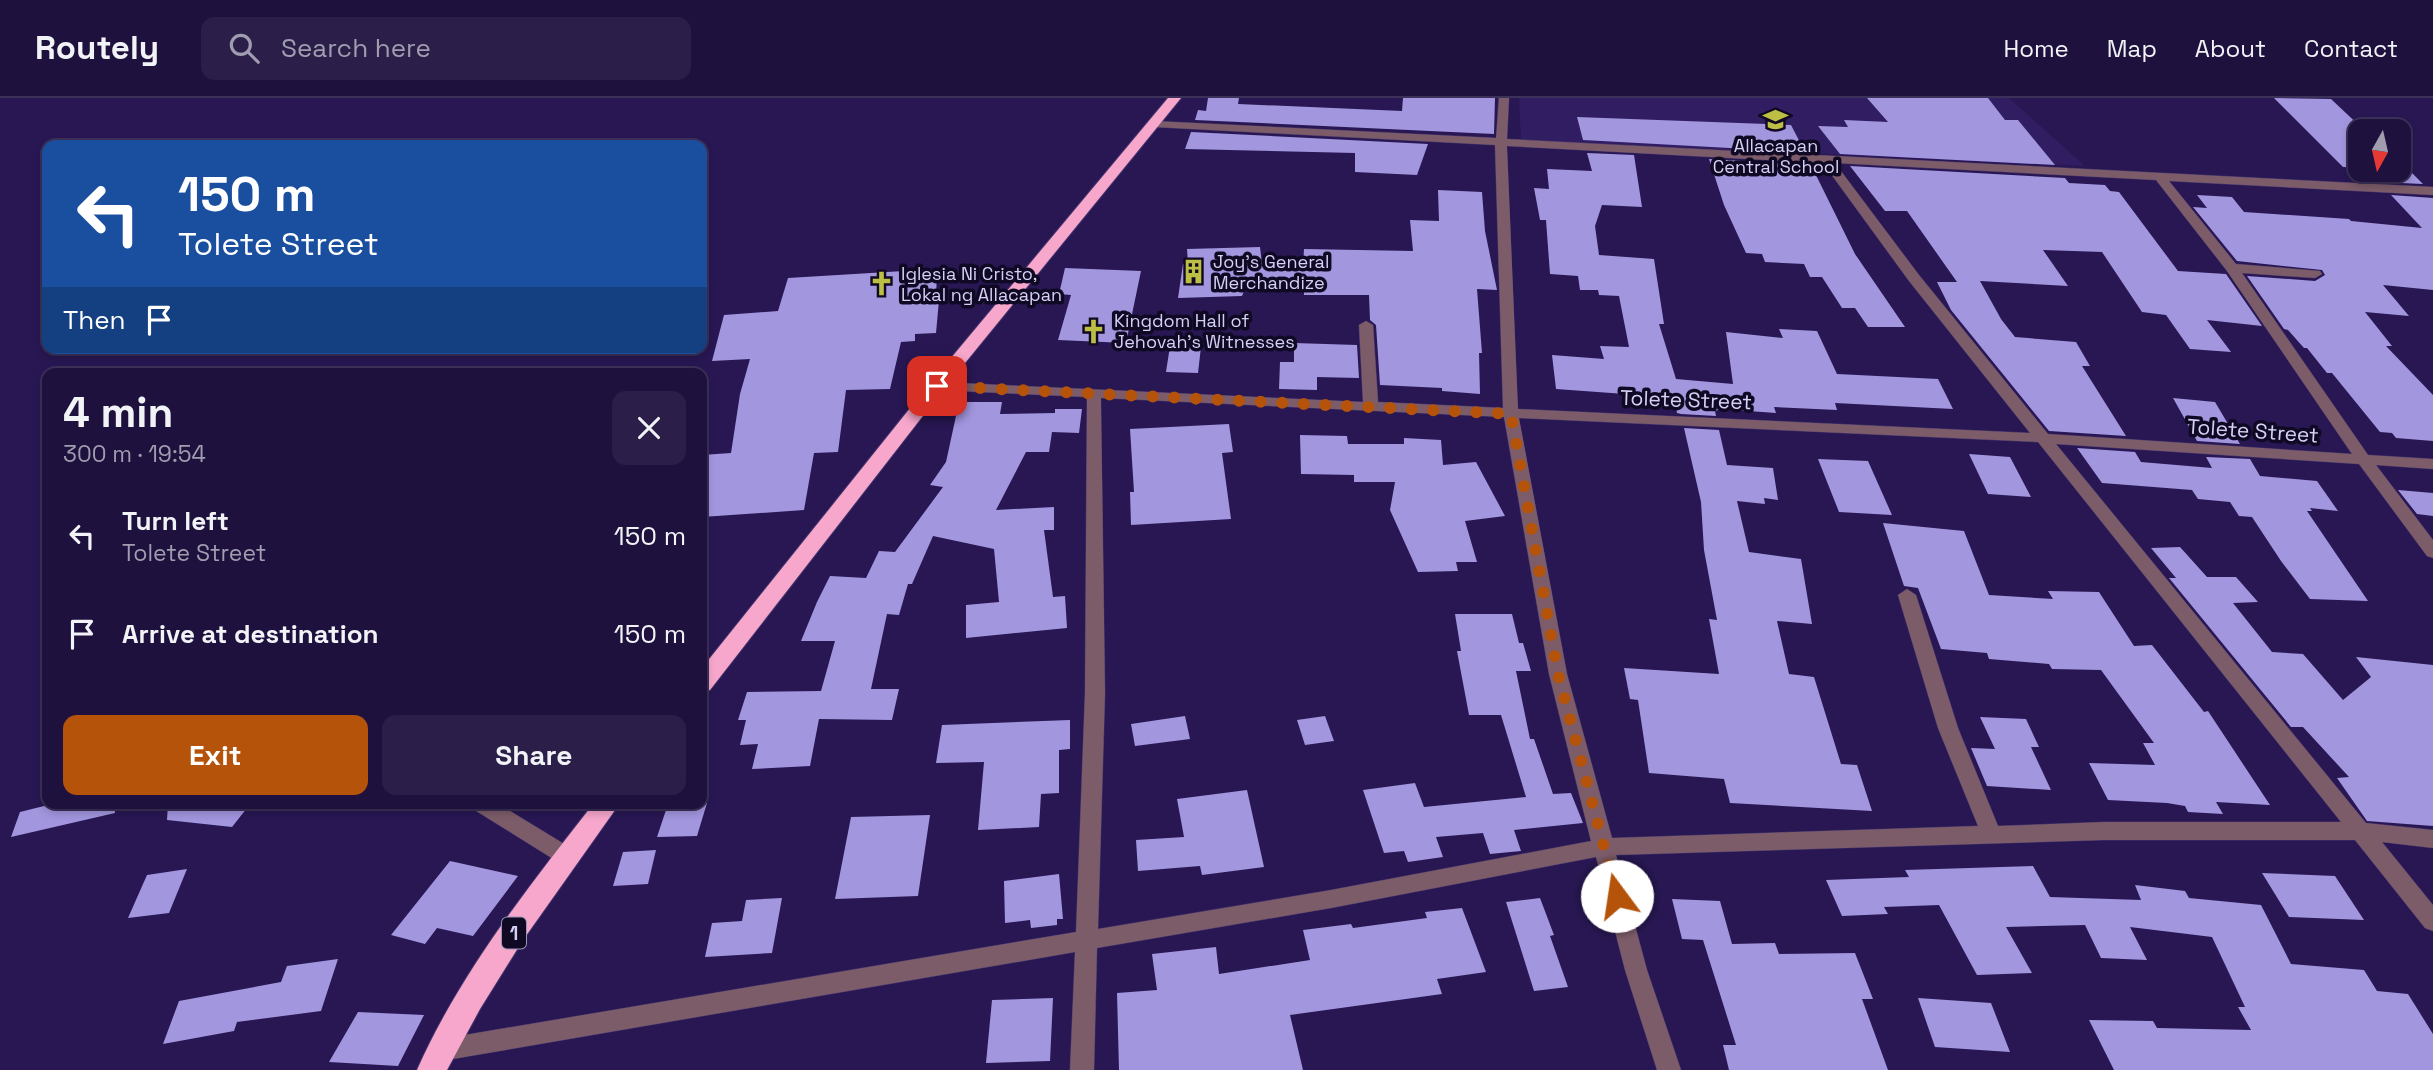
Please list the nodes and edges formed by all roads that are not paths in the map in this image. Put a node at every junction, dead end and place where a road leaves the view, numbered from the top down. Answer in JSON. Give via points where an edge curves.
{"nodes":[{"id":1,"x":1175,"y":98,"type":"edge"},
{"id":2,"x":1504,"y":98,"type":"edge"},
{"id":3,"x":1154,"y":124,"type":"junction"},
{"id":4,"x":1501,"y":142,"type":"junction"},
{"id":5,"x":1826,"y":159,"type":"junction"},
{"id":6,"x":2160,"y":176,"type":"junction"},
{"id":7,"x":2433,"y":191,"type":"edge"},
{"id":8,"x":2232,"y":268,"type":"junction"},
{"id":9,"x":2315,"y":274,"type":"dead end"},
{"id":10,"x":1366,"y":325,"type":"dead end"},
{"id":11,"x":937,"y":386,"type":"junction"},
{"id":12,"x":1094,"y":395,"type":"junction"},
{"id":13,"x":1371,"y":407,"type":"junction"},
{"id":14,"x":1511,"y":414,"type":"junction"},
{"id":15,"x":2043,"y":438,"type":"junction"},
{"id":16,"x":2364,"y":460,"type":"junction"},
{"id":17,"x":2433,"y":464,"type":"edge"},
{"id":18,"x":2433,"y":552,"type":"edge"},
{"id":19,"x":1907,"y":594,"type":"dead end"},
{"id":20,"x":707,"y":678,"type":"edge"},
{"id":21,"x":490,"y":809,"type":"edge"},
{"id":22,"x":603,"y":809,"type":"edge"},
{"id":23,"x":2362,"y":831,"type":"junction"},
{"id":24,"x":1991,"y":834,"type":"junction"},
{"id":25,"x":2433,"y":839,"type":"edge"},
{"id":26,"x":1605,"y":847,"type":"junction"},
{"id":27,"x":566,"y":856,"type":"junction"},
{"id":28,"x":2433,"y":921,"type":"edge"},
{"id":29,"x":1086,"y":939,"type":"junction"},
{"id":30,"x":436,"y":1060,"type":"edge"},
{"id":31,"x":1082,"y":1070,"type":"edge"},
{"id":32,"x":1669,"y":1070,"type":"edge"}],
"edges":[{"from":1,"to":3,"type":"highway"},
{"from":2,"to":4,"type":"street"},
{"from":3,"to":4,"type":"street"},
{"from":3,"to":11,"type":"highway"},
{"from":4,"to":5,"type":"street"},
{"from":4,"to":14,"type":"street"},
{"from":5,"to":6,"type":"street"},
{"from":5,"to":15,"type":"street","via":[[1914,278]]},
{"from":6,"to":7,"type":"street"},
{"from":6,"to":8,"type":"street"},
{"from":8,"to":9,"type":"street"},
{"from":8,"to":16,"type":"street"},
{"from":10,"to":13,"type":"street"},
{"from":11,"to":12,"type":"street","name":"Tolete Street"},
{"from":11,"to":20,"type":"highway"},
{"from":12,"to":13,"type":"street","name":"Tolete Street"},
{"from":12,"to":29,"type":"street","via":[[1095,693]]},
{"from":13,"to":14,"type":"street","name":"Tolete Street"},
{"from":14,"to":15,"type":"street","name":"Tolete Street"},
{"from":14,"to":26,"type":"street","via":[[1558,674]]},
{"from":15,"to":16,"type":"street","name":"Tolete Street"},
{"from":15,"to":23,"type":"street"},
{"from":16,"to":17,"type":"street","name":"Tolete Street"},
{"from":16,"to":18,"type":"street"},
{"from":19,"to":24,"type":"street","via":[[1948,728]]},
{"from":21,"to":27,"type":"street"},
{"from":22,"to":27,"type":"highway","number":"1"},
{"from":23,"to":24,"type":"street"},
{"from":23,"to":25,"type":"street"},
{"from":23,"to":28,"type":"street"},
{"from":24,"to":26,"type":"street"},
{"from":26,"to":29,"type":"street"},
{"from":26,"to":32,"type":"street","via":[[1636,970]]},
{"from":27,"to":30,"type":"highway","number":"1"},
{"from":29,"to":30,"type":"street"},
{"from":29,"to":31,"type":"street"}]}
